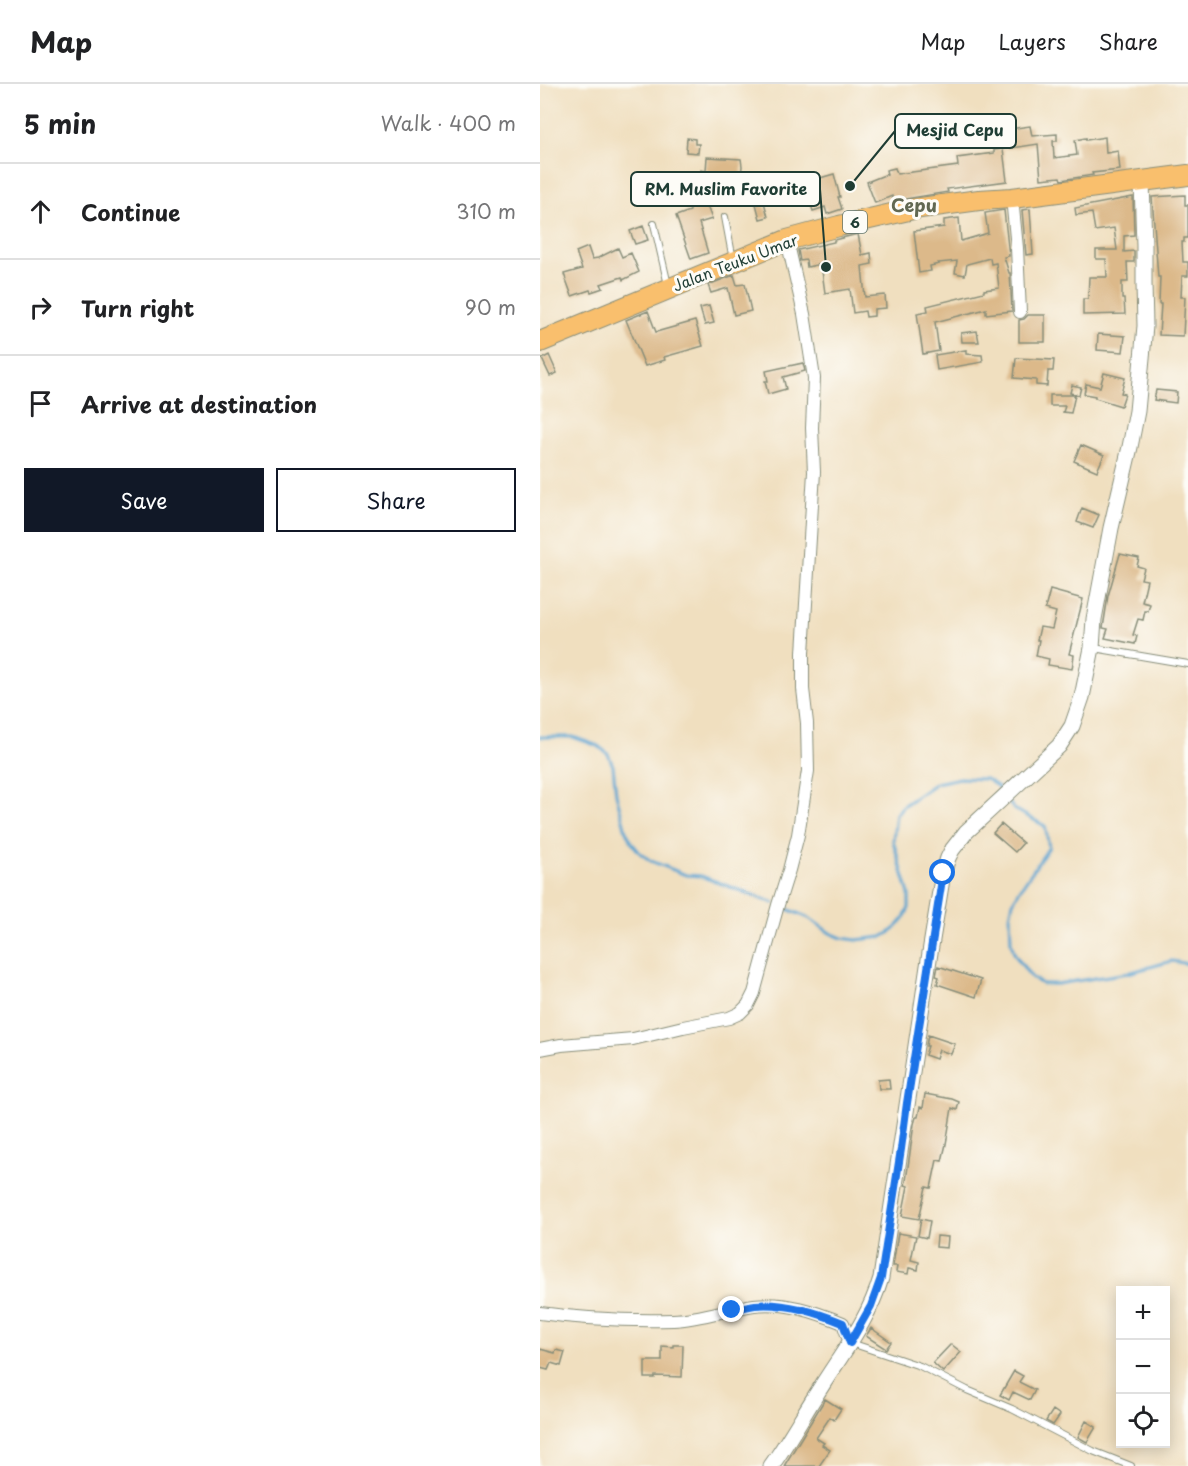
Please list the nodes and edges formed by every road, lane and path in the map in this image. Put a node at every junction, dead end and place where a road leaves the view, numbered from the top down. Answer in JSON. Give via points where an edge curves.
{"nodes":[{"id":1,"x":1188,"y":175,"type":"edge"},
{"id":2,"x":1142,"y":181,"type":"junction"},
{"id":3,"x":1012,"y":198,"type":"junction"},
{"id":4,"x":725,"y":217,"type":"dead end"},
{"id":5,"x":654,"y":224,"type":"dead end"},
{"id":6,"x":788,"y":240,"type":"junction"},
{"id":7,"x":734,"y":262,"type":"junction"},
{"id":8,"x":669,"y":288,"type":"junction"},
{"id":9,"x":1020,"y":312,"type":"dead end"},
{"id":10,"x":540,"y":342,"type":"edge"},
{"id":11,"x":1092,"y":648,"type":"junction"},
{"id":12,"x":1188,"y":664,"type":"edge"},
{"id":13,"x":540,"y":1049,"type":"edge"},
{"id":14,"x":540,"y":1313,"type":"edge"},
{"id":15,"x":850,"y":1343,"type":"junction"},
{"id":16,"x":771,"y":1466,"type":"edge"},
{"id":17,"x":1131,"y":1466,"type":"edge"}],
"edges":[{"from":1,"to":2,"type":"highway","name":"Jalan Teuku Umar","number":"6"},
{"from":2,"to":3,"type":"highway","name":"Jalan Teuku Umar","number":"6"},
{"from":2,"to":11,"type":"street","via":[[1143,352],[1134,426],[1111,528]]},
{"from":3,"to":6,"type":"highway","name":"Jalan Teuku Umar","number":"6","via":[[914,210]]},
{"from":3,"to":9,"type":"street"},
{"from":4,"to":7,"type":"lane"},
{"from":5,"to":8,"type":"lane"},
{"from":6,"to":7,"type":"highway","name":"Jalan Teuku Umar","number":"6"},
{"from":6,"to":13,"type":"street","via":[[814,378],[814,472],[803,653],[808,771],[798,835],[754,993],[748,1005],[729,1018],[633,1039]]},
{"from":7,"to":8,"type":"highway","name":"Jalan Teuku Umar","number":"6"},
{"from":8,"to":10,"type":"highway","name":"Jalan Teuku Umar","number":"6"},
{"from":11,"to":12,"type":"lane"},
{"from":11,"to":15,"type":"street","via":[[1079,708],[1059,746],[966,831],[948,858],[881,1278],[871,1306]]},
{"from":14,"to":15,"type":"street","via":[[675,1320],[756,1305],[777,1305],[843,1323]]},
{"from":15,"to":16,"type":"street"},
{"from":15,"to":17,"type":"lane","via":[[920,1366]]}]}
